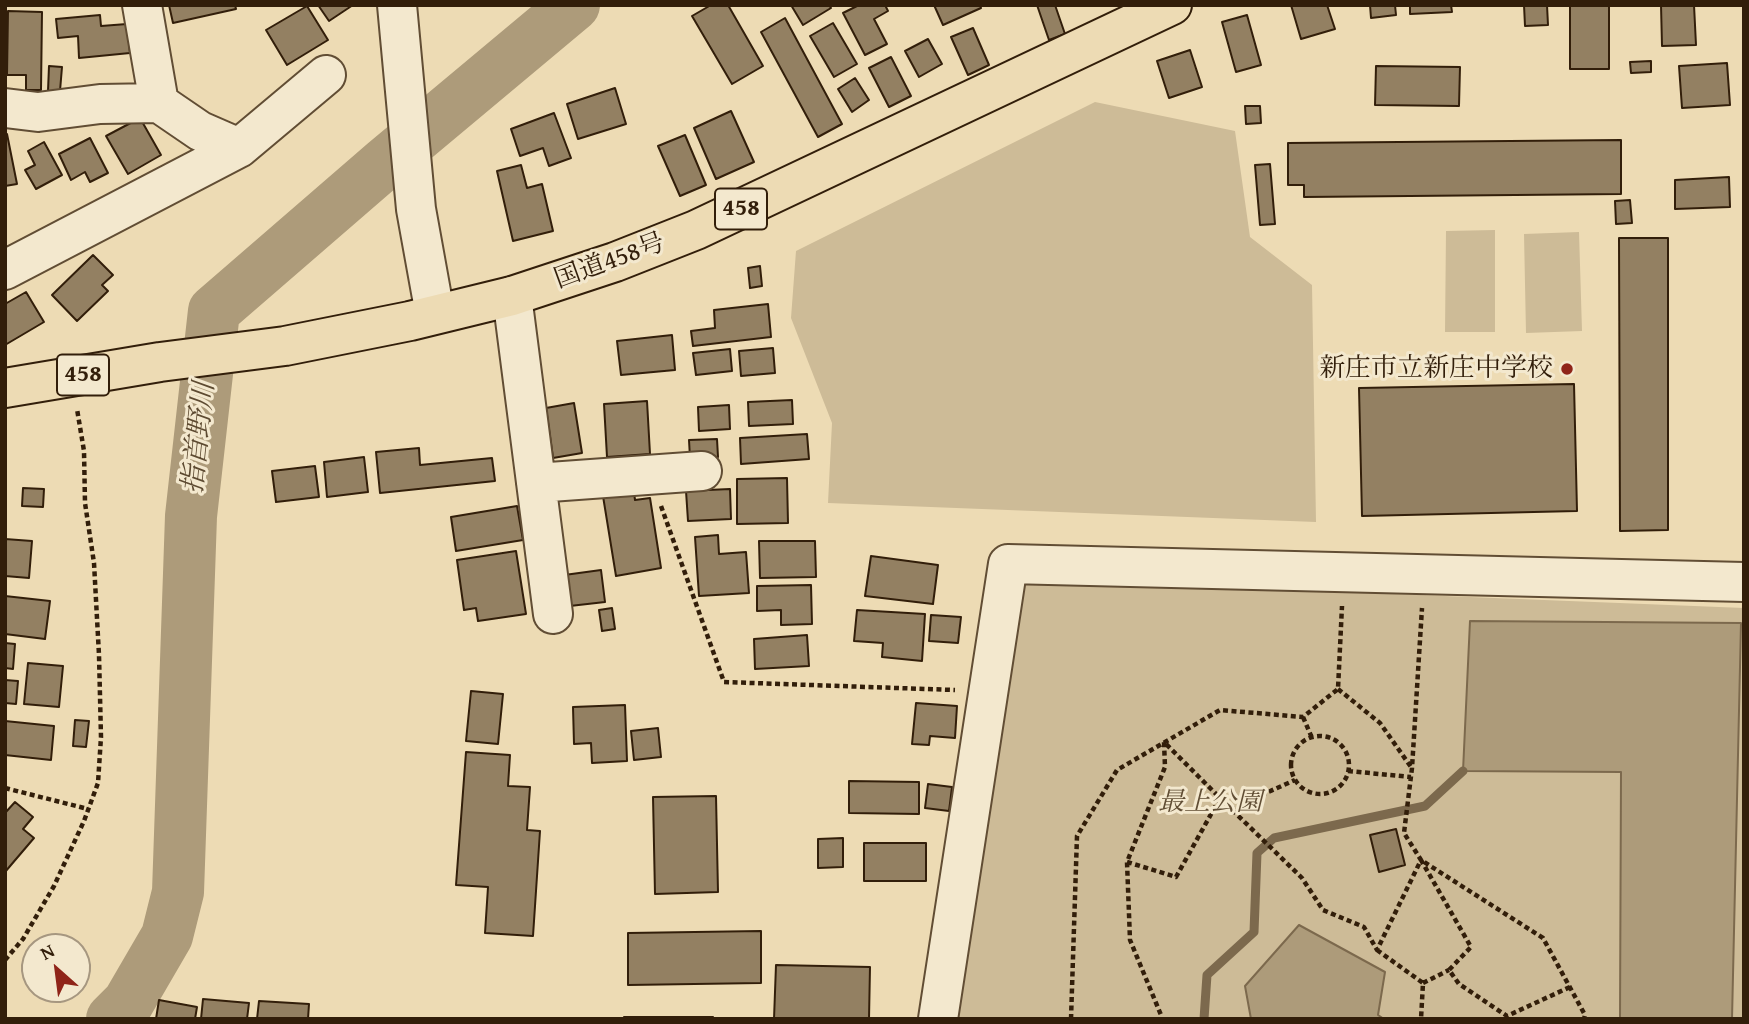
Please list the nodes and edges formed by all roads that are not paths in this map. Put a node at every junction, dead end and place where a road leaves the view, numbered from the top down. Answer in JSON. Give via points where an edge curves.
{"nodes":[{"id":1,"x":142,"y":5,"type":"edge"},
{"id":2,"x":1151,"y":10,"type":"edge"},
{"id":3,"x":398,"y":12,"type":"edge"},
{"id":4,"x":326,"y":75,"type":"dead end"},
{"id":5,"x":159,"y":103,"type":"junction"},
{"id":6,"x":5,"y":108,"type":"edge"},
{"id":7,"x":240,"y":148,"type":"junction"},
{"id":8,"x":5,"y":270,"type":"edge"},
{"id":9,"x":512,"y":296,"type":"junction"},
{"id":10,"x":435,"y":314,"type":"junction"},
{"id":11,"x":5,"y":388,"type":"edge"},
{"id":12,"x":702,"y":471,"type":"dead end"},
{"id":13,"x":536,"y":483,"type":"junction"},
{"id":14,"x":1744,"y":582,"type":"edge"},
{"id":15,"x":553,"y":614,"type":"dead end"},
{"id":16,"x":938,"y":1019,"type":"edge"}],
"edges":[{"from":1,"to":5,"type":"street"},
{"from":2,"to":9,"type":"highway","name":"国道458号","number":"458","via":[[696,230]]},
{"from":3,"to":10,"type":"street","via":[[416,208]]},
{"from":4,"to":7,"type":"street"},
{"from":5,"to":6,"type":"street","via":[[38,112]]},
{"from":5,"to":7,"type":"street","via":[[200,131]]},
{"from":7,"to":8,"type":"street"},
{"from":9,"to":10,"type":"highway","name":"国道458号","number":"458"},
{"from":9,"to":13,"type":"street"},
{"from":10,"to":11,"type":"highway","name":"国道458号","number":"458","via":[[285,346]]},
{"from":12,"to":13,"type":"street"},
{"from":13,"to":15,"type":"street"},
{"from":14,"to":16,"type":"street","via":[[1008,564]]}]}
